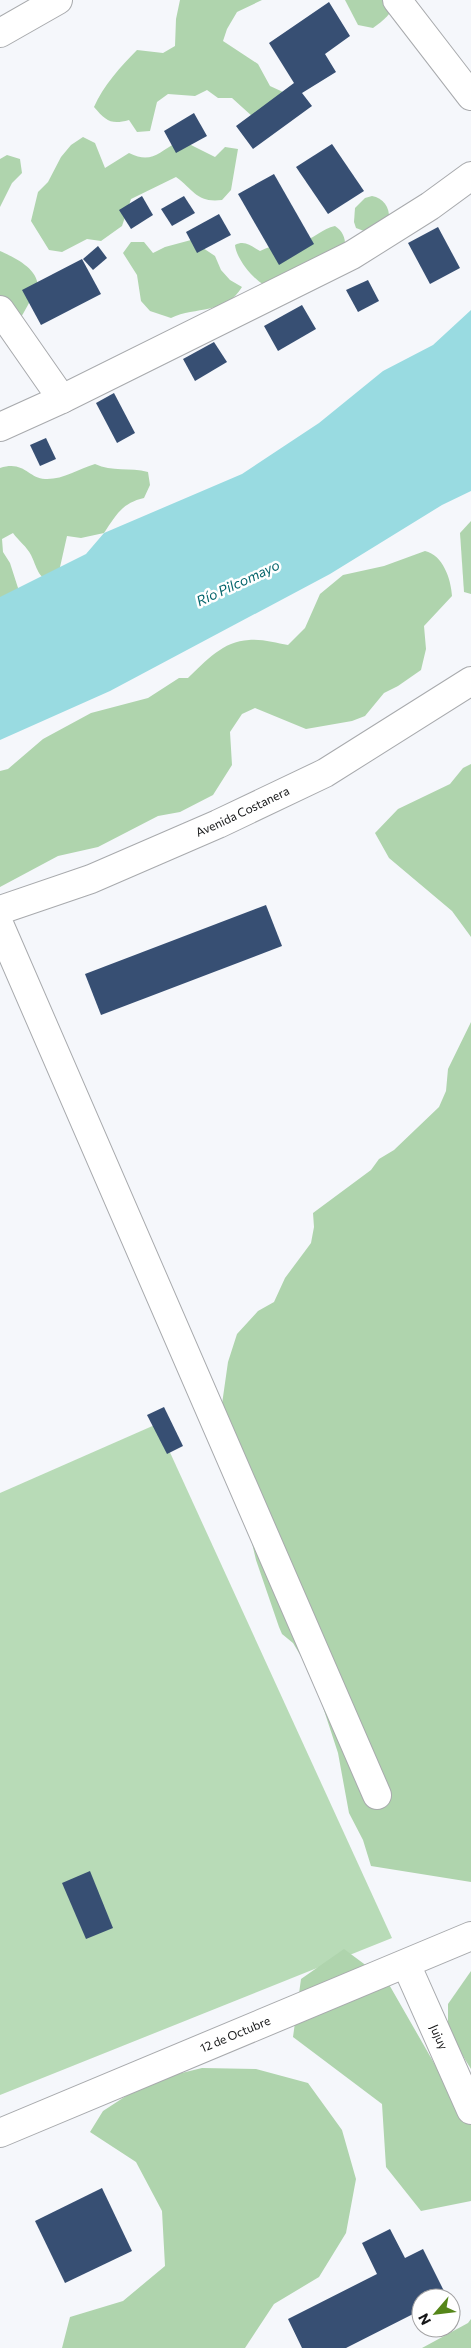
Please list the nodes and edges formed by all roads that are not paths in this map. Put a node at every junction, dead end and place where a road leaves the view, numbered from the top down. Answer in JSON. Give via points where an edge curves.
{"nodes":[{"id":1,"x":58,"y":0,"type":"edge"},
{"id":2,"x":397,"y":0,"type":"edge"},
{"id":3,"x":0,"y":33,"type":"edge"},
{"id":4,"x":471,"y":96,"type":"edge"},
{"id":5,"x":471,"y":176,"type":"edge"},
{"id":6,"x":0,"y":310,"type":"edge"},
{"id":7,"x":62,"y":399,"type":"junction"},
{"id":8,"x":0,"y":427,"type":"edge"},
{"id":9,"x":471,"y":682,"type":"edge"},
{"id":10,"x":0,"y":910,"type":"edge"},
{"id":11,"x":0,"y":926,"type":"edge"},
{"id":12,"x":378,"y":1795,"type":"dead end"},
{"id":13,"x":471,"y":1936,"type":"edge"},
{"id":14,"x":406,"y":1964,"type":"junction"},
{"id":15,"x":471,"y":2110,"type":"edge"},
{"id":16,"x":0,"y":2133,"type":"edge"}],
"edges":[{"from":1,"to":3,"type":"street"},
{"from":2,"to":4,"type":"street"},
{"from":5,"to":7,"type":"street","via":[[352,255]]},
{"from":6,"to":7,"type":"street"},
{"from":7,"to":8,"type":"street"},
{"from":9,"to":10,"type":"street","name":"Avenida Costanera","via":[[325,773],[91,880]]},
{"from":11,"to":12,"type":"street"},
{"from":13,"to":14,"type":"street","name":"12 de Octubre"},
{"from":14,"to":15,"type":"street","name":"Jujuy"},
{"from":14,"to":16,"type":"street","name":"12 de Octubre"}]}
